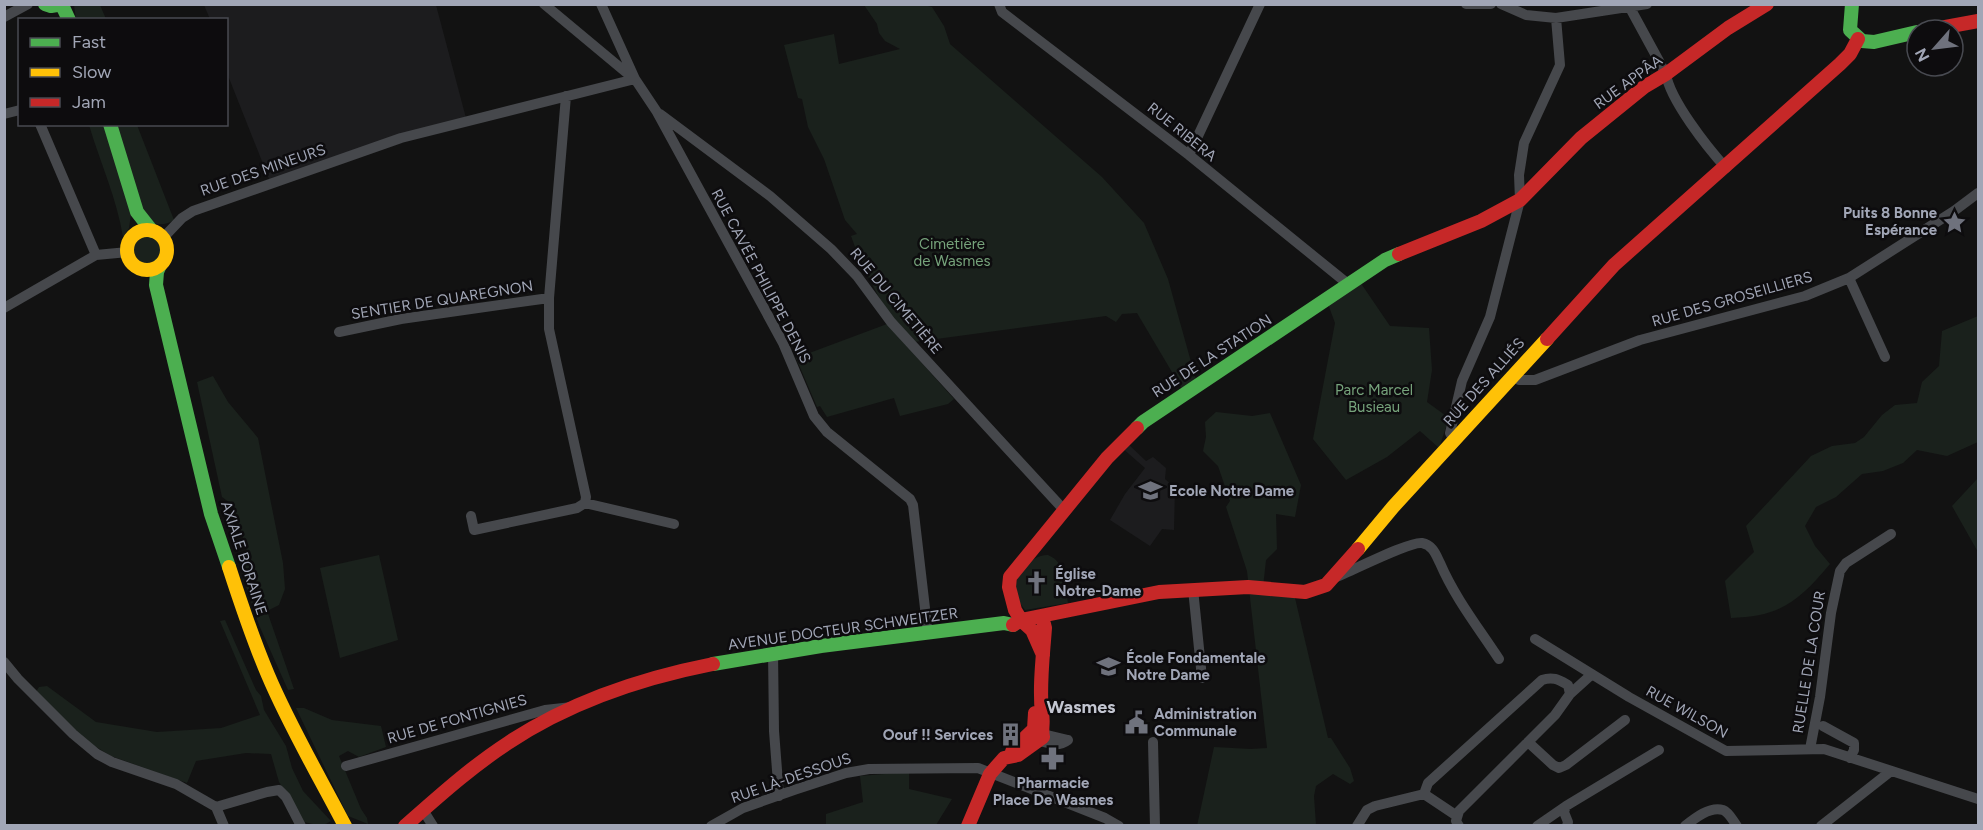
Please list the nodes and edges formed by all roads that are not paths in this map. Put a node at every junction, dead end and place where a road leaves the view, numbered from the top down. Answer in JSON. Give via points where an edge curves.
{"nodes":[{"id":1,"x":28,"y":4,"type":"edge"},
{"id":2,"x":45,"y":4,"type":"edge"},
{"id":3,"x":544,"y":4,"type":"edge"},
{"id":4,"x":601,"y":4,"type":"edge"},
{"id":5,"x":999,"y":4,"type":"edge"},
{"id":6,"x":1260,"y":4,"type":"edge"},
{"id":7,"x":1466,"y":4,"type":"edge"},
{"id":8,"x":1491,"y":4,"type":"edge"},
{"id":9,"x":1501,"y":4,"type":"edge"},
{"id":10,"x":1647,"y":4,"type":"edge"},
{"id":11,"x":1852,"y":4,"type":"edge"},
{"id":12,"x":62,"y":5,"type":"edge"},
{"id":13,"x":1629,"y":6,"type":"junction"},
{"id":14,"x":1761,"y":6,"type":"edge"},
{"id":15,"x":4,"y":17,"type":"edge"},
{"id":16,"x":1556,"y":18,"type":"junction"},
{"id":17,"x":1905,"y":35,"type":"edge"},
{"id":18,"x":1858,"y":39,"type":"junction"},
{"id":19,"x":1665,"y":74,"type":"junction"},
{"id":20,"x":635,"y":79,"type":"junction"},
{"id":21,"x":566,"y":96,"type":"junction"},
{"id":22,"x":657,"y":112,"type":"junction"},
{"id":23,"x":41,"y":126,"type":"edge"},
{"id":24,"x":111,"y":126,"type":"edge"},
{"id":25,"x":1189,"y":155,"type":"junction"},
{"id":26,"x":1726,"y":168,"type":"junction"},
{"id":27,"x":1978,"y":193,"type":"edge"},
{"id":28,"x":1520,"y":200,"type":"junction"},
{"id":29,"x":137,"y":212,"type":"junction"},
{"id":30,"x":158,"y":234,"type":"junction"},
{"id":31,"x":134,"y":235,"type":"junction"},
{"id":32,"x":128,"y":252,"type":"junction"},
{"id":33,"x":96,"y":255,"type":"junction"},
{"id":34,"x":160,"y":265,"type":"junction"},
{"id":35,"x":140,"y":268,"type":"junction"},
{"id":36,"x":1849,"y":278,"type":"junction"},
{"id":37,"x":1347,"y":284,"type":"junction"},
{"id":38,"x":156,"y":285,"type":"junction"},
{"id":39,"x":549,"y":298,"type":"junction"},
{"id":40,"x":4,"y":308,"type":"edge"},
{"id":41,"x":339,"y":332,"type":"dead end"},
{"id":42,"x":1886,"y":357,"type":"dead end"},
{"id":43,"x":1512,"y":376,"type":"junction"},
{"id":44,"x":1454,"y":440,"type":"junction"},
{"id":45,"x":586,"y":500,"type":"junction"},
{"id":46,"x":1064,"y":510,"type":"junction"},
{"id":47,"x":471,"y":516,"type":"dead end"},
{"id":48,"x":674,"y":524,"type":"dead end"},
{"id":49,"x":1891,"y":534,"type":"dead end"},
{"id":50,"x":1334,"y":577,"type":"junction"},
{"id":51,"x":1193,"y":589,"type":"junction"},
{"id":52,"x":1042,"y":616,"type":"junction"},
{"id":53,"x":1019,"y":617,"type":"junction"},
{"id":54,"x":928,"y":634,"type":"junction"},
{"id":55,"x":1535,"y":639,"type":"dead end"},
{"id":56,"x":773,"y":652,"type":"junction"},
{"id":57,"x":1043,"y":655,"type":"junction"},
{"id":58,"x":1499,"y":658,"type":"dead end"},
{"id":59,"x":4,"y":663,"type":"edge"},
{"id":60,"x":1591,"y":675,"type":"junction"},
{"id":61,"x":1202,"y":678,"type":"dead end"},
{"id":62,"x":1570,"y":694,"type":"junction"},
{"id":63,"x":578,"y":706,"type":"junction"},
{"id":64,"x":1625,"y":720,"type":"dead end"},
{"id":65,"x":1823,"y":726,"type":"dead end"},
{"id":66,"x":1153,"y":742,"type":"dead end"},
{"id":67,"x":1527,"y":742,"type":"junction"},
{"id":68,"x":1810,"y":749,"type":"junction"},
{"id":69,"x":1659,"y":750,"type":"dead end"},
{"id":70,"x":1850,"y":758,"type":"junction"},
{"id":71,"x":346,"y":766,"type":"dead end"},
{"id":72,"x":1891,"y":771,"type":"junction"},
{"id":73,"x":990,"y":774,"type":"junction"},
{"id":74,"x":1424,"y":794,"type":"junction"},
{"id":75,"x":779,"y":796,"type":"junction"},
{"id":76,"x":1978,"y":799,"type":"edge"},
{"id":77,"x":1566,"y":806,"type":"junction"},
{"id":78,"x":216,"y":807,"type":"junction"},
{"id":79,"x":423,"y":810,"type":"junction"},
{"id":80,"x":1458,"y":821,"type":"edge"},
{"id":81,"x":973,"y":822,"type":"edge"},
{"id":82,"x":224,"y":825,"type":"edge"},
{"id":83,"x":301,"y":825,"type":"edge"},
{"id":84,"x":345,"y":825,"type":"edge"},
{"id":85,"x":405,"y":825,"type":"edge"},
{"id":86,"x":433,"y":825,"type":"edge"},
{"id":87,"x":711,"y":825,"type":"edge"},
{"id":88,"x":1119,"y":825,"type":"edge"},
{"id":89,"x":1155,"y":825,"type":"edge"},
{"id":90,"x":1357,"y":825,"type":"edge"},
{"id":91,"x":1537,"y":825,"type":"edge"},
{"id":92,"x":1567,"y":825,"type":"edge"},
{"id":93,"x":1686,"y":825,"type":"edge"},
{"id":94,"x":1737,"y":825,"type":"edge"},
{"id":95,"x":1821,"y":825,"type":"edge"}],
"edges":[{"from":1,"to":15,"type":"street"},
{"from":2,"to":12,"type":"street"},
{"from":3,"to":20,"type":"street"},
{"from":4,"to":20,"type":"street"},
{"from":5,"to":25,"type":"street","name":"RUE RIBERA","via":[[1002,12]]},
{"from":6,"to":25,"type":"street"},
{"from":7,"to":8,"type":"street"},
{"from":9,"to":16,"type":"street","via":[[1527,15]]},
{"from":10,"to":13,"type":"street"},
{"from":11,"to":18,"type":"street","via":[[1850,28]]},
{"from":13,"to":16,"type":"street"},
{"from":13,"to":19,"type":"street"},
{"from":14,"to":19,"type":"street","name":"RUE APPÂA"},
{"from":16,"to":28,"type":"street","via":[[1560,65],[1524,142]]},
{"from":17,"to":18,"type":"street","via":[[1869,43]]},
{"from":18,"to":26,"type":"street","name":"RUE DES ALLIÉS","via":[[1840,64]]},
{"from":19,"to":26,"type":"street","via":[[1694,126]]},
{"from":19,"to":28,"type":"street","name":"RUE APPÂA","via":[[1581,138]]},
{"from":20,"to":21,"type":"street","name":"RUE DES MINEURS"},
{"from":20,"to":22,"type":"street","name":"RUE CAVÉE PHILIPPE DENIS"},
{"from":21,"to":30,"type":"street","name":"RUE DES MINEURS","via":[[381,144],[193,211]]},
{"from":21,"to":39,"type":"street","name":"SENTIER DE QUAREGNON"},
{"from":22,"to":46,"type":"street","name":"RUE DU CIMETIÈRE","via":[[770,196],[853,270],[891,322]]},
{"from":22,"to":54,"type":"street","name":"RUE CAVÉE PHILIPPE DENIS","via":[[783,343],[814,416],[827,432],[913,504]]},
{"from":23,"to":33,"type":"street"},
{"from":24,"to":29,"type":"street"},
{"from":25,"to":37,"type":"street","name":"RUE RIBERA"},
{"from":26,"to":43,"type":"street","name":"RUE DES ALLIÉS","via":[[1614,265]]},
{"from":27,"to":36,"type":"street","name":"RUE DES GROSEILLIERS"},
{"from":28,"to":37,"type":"street","name":"RUE DE LA STATION","via":[[1481,221],[1385,260]]},
{"from":28,"to":44,"type":"street","via":[[1490,317],[1462,381],[1450,433]]},
{"from":29,"to":30,"type":"street"},
{"from":29,"to":31,"type":"street"},
{"from":30,"to":31,"type":"street"},
{"from":30,"to":34,"type":"street","via":[[167,250]]},
{"from":31,"to":32,"type":"street"},
{"from":32,"to":33,"type":"street"},
{"from":32,"to":35,"type":"street"},
{"from":33,"to":40,"type":"street"},
{"from":34,"to":35,"type":"street","via":[[150,270]]},
{"from":34,"to":38,"type":"street"},
{"from":35,"to":38,"type":"street"},
{"from":36,"to":42,"type":"street"},
{"from":36,"to":43,"type":"street","name":"RUE DES GROSEILLIERS","via":[[1805,296],[1640,340],[1535,380]]},
{"from":37,"to":46,"type":"street","name":"RUE DE LA STATION","via":[[1143,422],[1109,455]]},
{"from":38,"to":84,"type":"street","name":"AXIALE BORAINE","via":[[211,514],[245,617],[293,728]]},
{"from":39,"to":41,"type":"street","name":"SENTIER DE QUAREGNON"},
{"from":39,"to":45,"type":"street","name":"SENTIER DE QUAREGNON","via":[[549,329]]},
{"from":43,"to":44,"type":"street","name":"RUE DES ALLIÉS"},
{"from":44,"to":50,"type":"street","name":"RUE DES ALLIÉS"},
{"from":45,"to":47,"type":"street","via":[[577,508],[474,530]]},
{"from":45,"to":48,"type":"street"},
{"from":46,"to":53,"type":"street","name":"RUE DE LA STATION","via":[[1010,577],[1008,587]]},
{"from":49,"to":68,"type":"street","name":"RUELLE DE LA COUR","via":[[1846,563],[1840,572]]},
{"from":50,"to":51,"type":"street","name":"RUE DES ALLIÉS","via":[[1326,585],[1305,592],[1248,587]]},
{"from":50,"to":58,"type":"street","via":[[1424,543],[1435,552],[1452,589]]},
{"from":51,"to":52,"type":"street","name":"RUE DES ALLIÉS","via":[[1159,592]]},
{"from":51,"to":61,"type":"street"},
{"from":52,"to":53,"type":"street"},
{"from":52,"to":57,"type":"street"},
{"from":53,"to":54,"type":"street","name":"AVENUE DOCTEUR SCHWEITZER","via":[[1010,617],[1004,623]]},
{"from":53,"to":57,"type":"street","name":"RUE DE LA STATION","via":[[1032,630]]},
{"from":54,"to":56,"type":"street","name":"AVENUE DOCTEUR SCHWEITZER"},
{"from":55,"to":60,"type":"street","name":"RUE WILSON"},
{"from":56,"to":63,"type":"street","name":"AVENUE DOCTEUR SCHWEITZER","via":[[653,678]]},
{"from":56,"to":75,"type":"street"},
{"from":57,"to":73,"type":"street","via":[[1040,704],[1035,713],[1037,735],[1013,748],[1011,755]]},
{"from":59,"to":78,"type":"street","via":[[97,754],[176,784]]},
{"from":60,"to":62,"type":"street"},
{"from":60,"to":68,"type":"street","name":"RUE WILSON","via":[[1726,751]]},
{"from":62,"to":67,"type":"street"},
{"from":62,"to":74,"type":"street","via":[[1568,686],[1559,680],[1542,680],[1428,783]]},
{"from":63,"to":71,"type":"street","name":"RUE DE FONTIGNIES","via":[[544,710]]},
{"from":63,"to":79,"type":"street","name":"AVENUE DOCTEUR SCHWEITZER","via":[[506,743]]},
{"from":64,"to":67,"type":"street","via":[[1559,768]]},
{"from":65,"to":70,"type":"street","via":[[1854,743]]},
{"from":66,"to":89,"type":"street"},
{"from":67,"to":80,"type":"street","via":[[1462,807]]},
{"from":68,"to":70,"type":"street","name":"RUE WILSON","via":[[1824,749]]},
{"from":69,"to":77,"type":"street"},
{"from":70,"to":72,"type":"street","name":"RUE WILSON"},
{"from":72,"to":76,"type":"street","name":"RUE WILSON"},
{"from":72,"to":95,"type":"street"},
{"from":73,"to":75,"type":"street","name":"RUE LÀ-DESSOUS","via":[[971,767],[869,769]]},
{"from":73,"to":81,"type":"street"},
{"from":73,"to":88,"type":"street","name":"RUE LÀ-DESSOUS"},
{"from":74,"to":80,"type":"street"},
{"from":74,"to":90,"type":"street","via":[[1375,806],[1367,810]]},
{"from":75,"to":87,"type":"street","name":"RUE LÀ-DESSOUS","via":[[743,808]]},
{"from":77,"to":91,"type":"street"},
{"from":77,"to":92,"type":"street"},
{"from":78,"to":82,"type":"street"},
{"from":78,"to":83,"type":"street","via":[[279,790]]},
{"from":79,"to":85,"type":"street","name":"AVENUE DOCTEUR SCHWEITZER"},
{"from":79,"to":86,"type":"street"},
{"from":93,"to":94,"type":"street","via":[[1697,816],[1717,810],[1727,813]]}]}
